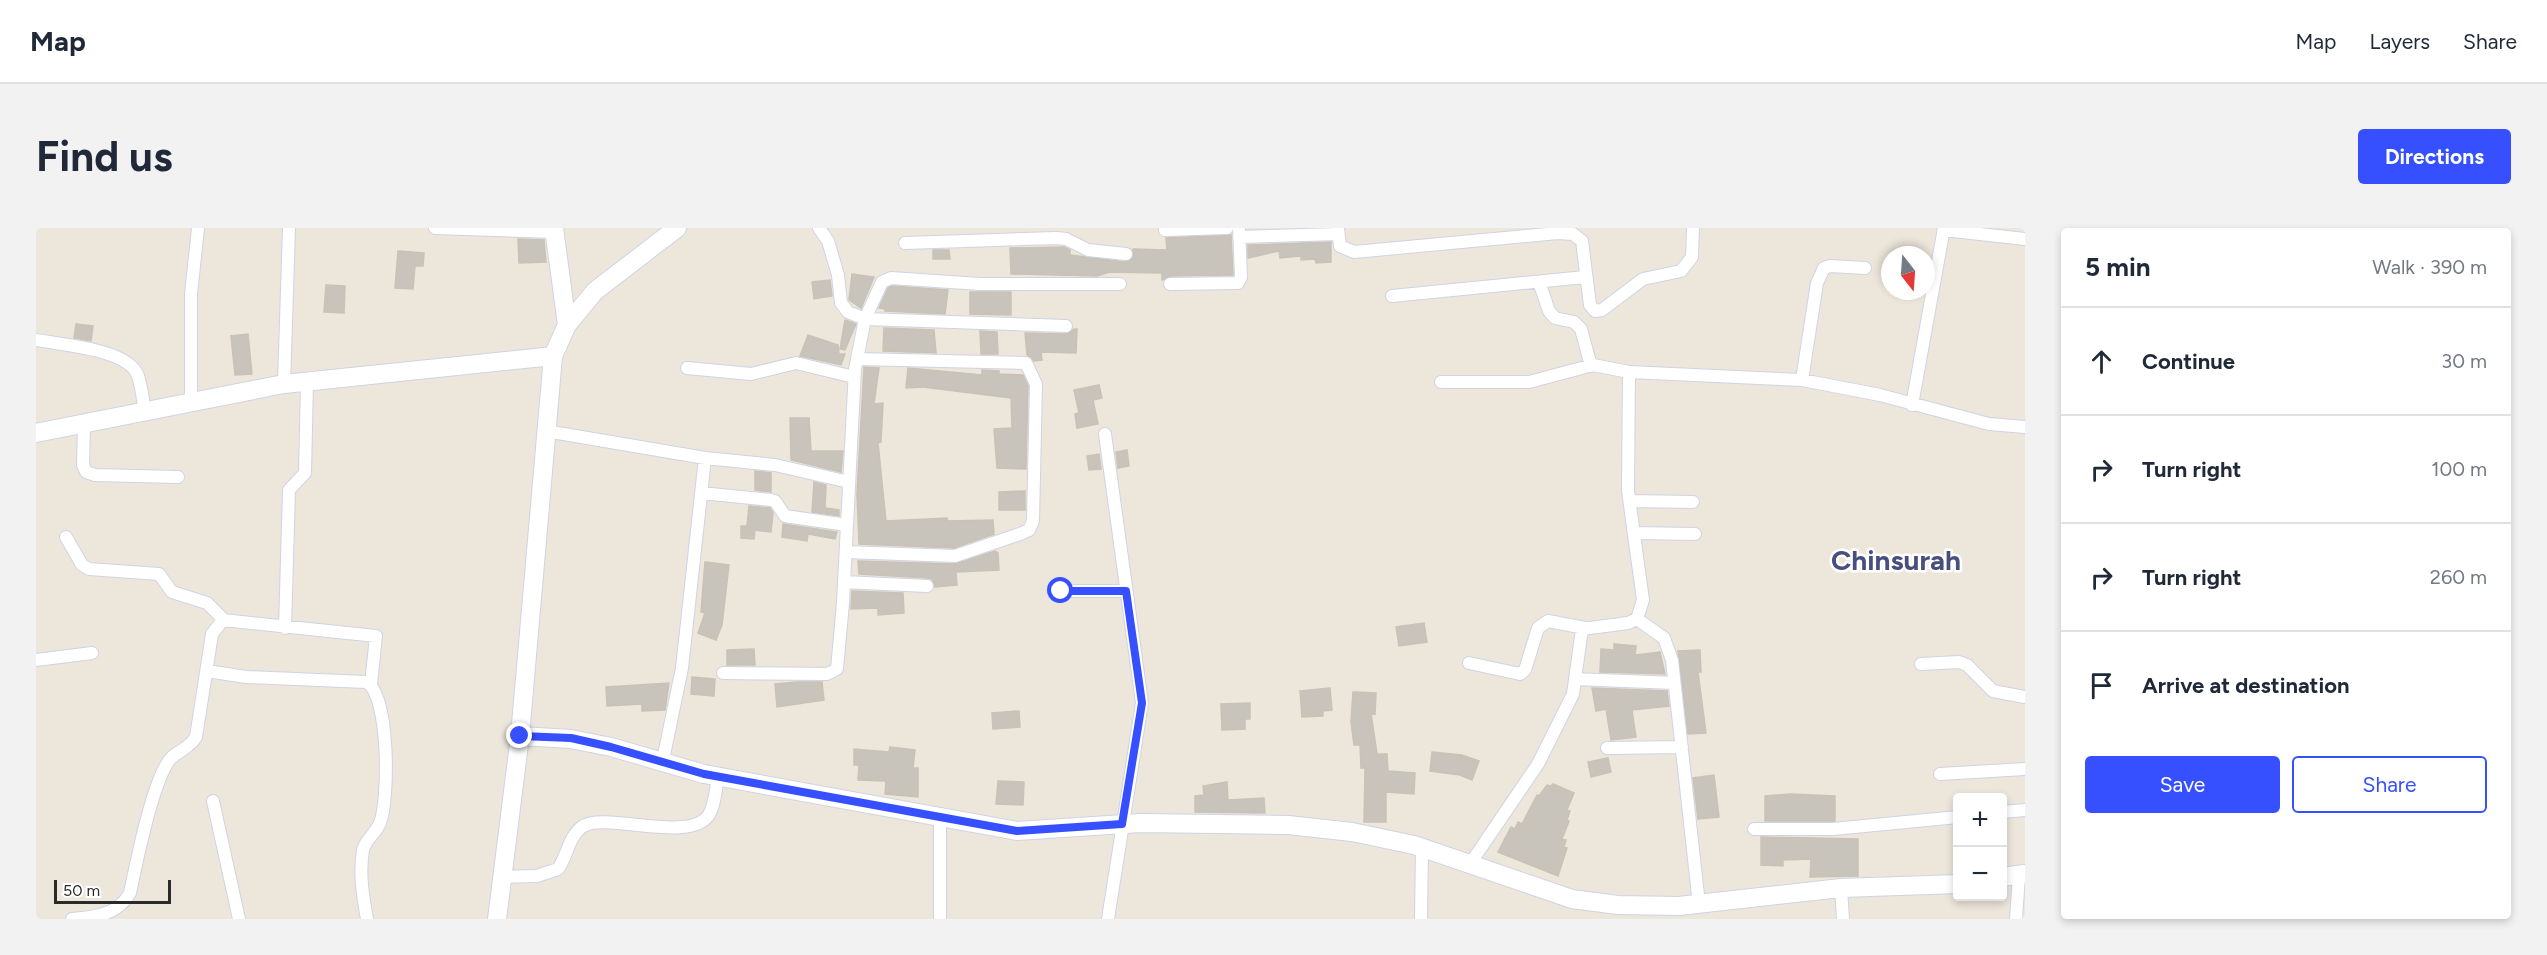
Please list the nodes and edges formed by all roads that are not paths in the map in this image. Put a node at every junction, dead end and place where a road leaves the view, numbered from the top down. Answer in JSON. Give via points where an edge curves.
{"nodes":[{"id":1,"x":198,"y":228,"type":"edge"},
{"id":2,"x":289,"y":228,"type":"edge"},
{"id":3,"x":435,"y":228,"type":"edge"},
{"id":4,"x":677,"y":228,"type":"edge"},
{"id":5,"x":819,"y":228,"type":"edge"},
{"id":6,"x":1227,"y":228,"type":"edge"},
{"id":7,"x":1693,"y":228,"type":"edge"},
{"id":8,"x":1944,"y":229,"type":"edge"},
{"id":9,"x":555,"y":230,"type":"edge"},
{"id":10,"x":1165,"y":230,"type":"dead end"},
{"id":11,"x":1338,"y":231,"type":"edge"},
{"id":12,"x":1239,"y":232,"type":"edge"},
{"id":13,"x":1051,"y":233,"type":"edge"},
{"id":14,"x":2025,"y":239,"type":"edge"},
{"id":15,"x":905,"y":243,"type":"dead end"},
{"id":16,"x":1126,"y":254,"type":"dead end"},
{"id":17,"x":1865,"y":268,"type":"dead end"},
{"id":18,"x":1586,"y":277,"type":"junction"},
{"id":19,"x":1539,"y":282,"type":"junction"},
{"id":20,"x":1120,"y":284,"type":"dead end"},
{"id":21,"x":1170,"y":284,"type":"dead end"},
{"id":22,"x":1392,"y":296,"type":"dead end"},
{"id":23,"x":865,"y":319,"type":"junction"},
{"id":24,"x":567,"y":325,"type":"junction"},
{"id":25,"x":1066,"y":326,"type":"dead end"},
{"id":26,"x":36,"y":340,"type":"edge"},
{"id":27,"x":553,"y":356,"type":"junction"},
{"id":28,"x":857,"y":359,"type":"junction"},
{"id":29,"x":1591,"y":366,"type":"junction"},
{"id":30,"x":687,"y":368,"type":"dead end"},
{"id":31,"x":1629,"y":372,"type":"junction"},
{"id":32,"x":854,"y":377,"type":"junction"},
{"id":33,"x":1802,"y":380,"type":"junction"},
{"id":34,"x":307,"y":382,"type":"junction"},
{"id":35,"x":1441,"y":382,"type":"dead end"},
{"id":36,"x":284,"y":384,"type":"junction"},
{"id":37,"x":191,"y":404,"type":"junction"},
{"id":38,"x":1912,"y":405,"type":"junction"},
{"id":39,"x":145,"y":413,"type":"junction"},
{"id":40,"x":84,"y":425,"type":"junction"},
{"id":41,"x":2025,"y":427,"type":"edge"},
{"id":42,"x":546,"y":431,"type":"junction"},
{"id":43,"x":36,"y":433,"type":"edge"},
{"id":44,"x":1105,"y":434,"type":"dead end"},
{"id":45,"x":705,"y":458,"type":"junction"},
{"id":46,"x":178,"y":477,"type":"dead end"},
{"id":47,"x":849,"y":482,"type":"junction"},
{"id":48,"x":701,"y":493,"type":"junction"},
{"id":49,"x":1630,"y":501,"type":"junction"},
{"id":50,"x":1694,"y":502,"type":"dead end"},
{"id":51,"x":847,"y":525,"type":"junction"},
{"id":52,"x":1634,"y":533,"type":"junction"},
{"id":53,"x":1695,"y":534,"type":"dead end"},
{"id":54,"x":66,"y":537,"type":"dead end"},
{"id":55,"x":846,"y":552,"type":"junction"},
{"id":56,"x":844,"y":582,"type":"junction"},
{"id":57,"x":927,"y":586,"type":"dead end"},
{"id":58,"x":1061,"y":591,"type":"dead end"},
{"id":59,"x":1126,"y":591,"type":"junction"},
{"id":60,"x":1637,"y":619,"type":"junction"},
{"id":61,"x":225,"y":621,"type":"junction"},
{"id":62,"x":285,"y":628,"type":"junction"},
{"id":63,"x":1586,"y":628,"type":"junction"},
{"id":64,"x":92,"y":653,"type":"dead end"},
{"id":65,"x":36,"y":660,"type":"edge"},
{"id":66,"x":1469,"y":663,"type":"dead end"},
{"id":67,"x":1921,"y":664,"type":"dead end"},
{"id":68,"x":207,"y":671,"type":"junction"},
{"id":69,"x":723,"y":673,"type":"dead end"},
{"id":70,"x":1575,"y":679,"type":"junction"},
{"id":71,"x":1674,"y":682,"type":"junction"},
{"id":72,"x":372,"y":684,"type":"junction"},
{"id":73,"x":2025,"y":697,"type":"edge"},
{"id":74,"x":520,"y":736,"type":"junction"},
{"id":75,"x":1682,"y":747,"type":"junction"},
{"id":76,"x":1607,"y":748,"type":"dead end"},
{"id":77,"x":663,"y":760,"type":"junction"},
{"id":78,"x":2025,"y":770,"type":"edge"},
{"id":79,"x":1940,"y":774,"type":"dead end"},
{"id":80,"x":718,"y":776,"type":"junction"},
{"id":81,"x":213,"y":801,"type":"dead end"},
{"id":82,"x":2025,"y":810,"type":"edge"},
{"id":83,"x":2007,"y":812,"type":"edge"},
{"id":84,"x":940,"y":817,"type":"junction"},
{"id":85,"x":1953,"y":817,"type":"edge"},
{"id":86,"x":1122,"y":824,"type":"junction"},
{"id":87,"x":1754,"y":829,"type":"dead end"},
{"id":88,"x":1422,"y":848,"type":"junction"},
{"id":89,"x":1470,"y":864,"type":"junction"},
{"id":90,"x":2016,"y":875,"type":"edge"},
{"id":91,"x":503,"y":877,"type":"junction"},
{"id":92,"x":1953,"y":884,"type":"edge"},
{"id":93,"x":1841,"y":888,"type":"junction"},
{"id":94,"x":1700,"y":904,"type":"junction"},
{"id":95,"x":1633,"y":912,"type":"edge"},
{"id":96,"x":1680,"y":912,"type":"edge"},
{"id":97,"x":72,"y":919,"type":"edge"},
{"id":98,"x":239,"y":919,"type":"edge"},
{"id":99,"x":367,"y":919,"type":"edge"},
{"id":100,"x":497,"y":919,"type":"edge"},
{"id":101,"x":940,"y":919,"type":"edge"},
{"id":102,"x":1108,"y":919,"type":"edge"},
{"id":103,"x":1421,"y":919,"type":"edge"},
{"id":104,"x":1843,"y":919,"type":"edge"},
{"id":105,"x":2016,"y":919,"type":"edge"}],
"edges":[{"from":1,"to":37,"type":"street","via":[[191,294]]},
{"from":2,"to":36,"type":"street"},
{"from":3,"to":9,"type":"street"},
{"from":4,"to":24,"type":"street","via":[[595,291]]},
{"from":5,"to":23,"type":"street","via":[[828,241],[842,303],[848,312]]},
{"from":6,"to":10,"type":"street"},
{"from":7,"to":18,"type":"street","via":[[1688,266],[1670,275],[1643,279],[1602,310],[1590,306]]},
{"from":8,"to":14,"type":"street"},
{"from":8,"to":38,"type":"street"},
{"from":9,"to":24,"type":"street"},
{"from":11,"to":12,"type":"street"},
{"from":11,"to":18,"type":"street","via":[[1340,246],[1354,252],[1573,234],[1582,241]]},
{"from":12,"to":21,"type":"street","via":[[1238,283]]},
{"from":13,"to":15,"type":"street"},
{"from":13,"to":16,"type":"street","via":[[1088,250]]},
{"from":17,"to":33,"type":"street","via":[[1830,266],[1821,273]]},
{"from":18,"to":19,"type":"street"},
{"from":19,"to":22,"type":"street"},
{"from":19,"to":29,"type":"street","via":[[1555,318],[1574,322],[1581,329]]},
{"from":20,"to":23,"type":"street","via":[[980,284],[891,278],[882,282]]},
{"from":23,"to":25,"type":"street"},
{"from":23,"to":28,"type":"street"},
{"from":24,"to":27,"type":"street"},
{"from":26,"to":39,"type":"street","via":[[115,355],[127,362],[138,374]]},
{"from":27,"to":34,"type":"street"},
{"from":27,"to":42,"type":"street"},
{"from":28,"to":32,"type":"street"},
{"from":28,"to":55,"type":"street","via":[[1026,363],[1036,384],[1033,521],[1029,530],[955,556]]},
{"from":29,"to":31,"type":"street"},
{"from":29,"to":35,"type":"street","via":[[1530,382]]},
{"from":30,"to":32,"type":"street","via":[[751,375],[796,363]]},
{"from":31,"to":33,"type":"street"},
{"from":31,"to":49,"type":"street"},
{"from":32,"to":47,"type":"street"},
{"from":33,"to":38,"type":"street"},
{"from":34,"to":36,"type":"street"},
{"from":34,"to":62,"type":"street","via":[[305,473],[289,490]]},
{"from":36,"to":37,"type":"street"},
{"from":37,"to":39,"type":"street"},
{"from":38,"to":41,"type":"street","via":[[1989,424]]},
{"from":39,"to":40,"type":"street"},
{"from":40,"to":43,"type":"street"},
{"from":40,"to":46,"type":"street","via":[[86,472]]},
{"from":42,"to":45,"type":"street"},
{"from":42,"to":74,"type":"street"},
{"from":44,"to":59,"type":"street"},
{"from":45,"to":47,"type":"street","via":[[775,465]]},
{"from":45,"to":48,"type":"street"},
{"from":47,"to":51,"type":"street"},
{"from":48,"to":51,"type":"street","via":[[775,501],[785,516]]},
{"from":48,"to":77,"type":"street","via":[[682,668]]},
{"from":49,"to":50,"type":"street"},
{"from":49,"to":52,"type":"street"},
{"from":51,"to":55,"type":"street"},
{"from":52,"to":53,"type":"street"},
{"from":52,"to":60,"type":"street","via":[[1643,600]]},
{"from":54,"to":61,"type":"street","via":[[82,565],[159,574],[172,592],[207,603]]},
{"from":55,"to":56,"type":"street"},
{"from":56,"to":57,"type":"street"},
{"from":56,"to":69,"type":"street","via":[[837,669],[827,674]]},
{"from":58,"to":59,"type":"street"},
{"from":59,"to":86,"type":"street","via":[[1142,703]]},
{"from":60,"to":63,"type":"street"},
{"from":60,"to":71,"type":"street","via":[[1664,638]]},
{"from":61,"to":62,"type":"street"},
{"from":61,"to":68,"type":"street","via":[[216,625],[212,634]]},
{"from":62,"to":72,"type":"street","via":[[376,636]]},
{"from":63,"to":66,"type":"street","via":[[1542,623],[1526,670],[1520,674]]},
{"from":63,"to":70,"type":"street","via":[[1582,629]]},
{"from":64,"to":65,"type":"street"},
{"from":67,"to":73,"type":"street","via":[[1959,662],[1993,691]]},
{"from":68,"to":72,"type":"street"},
{"from":68,"to":97,"type":"street","via":[[196,737],[189,748],[172,758],[160,778],[130,893],[124,903],[105,914]]},
{"from":70,"to":71,"type":"street"},
{"from":70,"to":89,"type":"street","via":[[1573,694],[1538,764]]},
{"from":71,"to":75,"type":"street"},
{"from":72,"to":99,"type":"street","via":[[387,754],[380,822],[363,848],[362,890]]},
{"from":74,"to":77,"type":"street","via":[[571,738]]},
{"from":74,"to":91,"type":"street"},
{"from":75,"to":76,"type":"street"},
{"from":75,"to":94,"type":"street"},
{"from":77,"to":80,"type":"street"},
{"from":78,"to":79,"type":"street"},
{"from":80,"to":84,"type":"street"},
{"from":80,"to":91,"type":"street","via":[[711,810],[700,822],[643,828],[604,821],[586,824],[575,832],[558,869],[537,876]]},
{"from":81,"to":98,"type":"street"},
{"from":82,"to":83,"type":"street"},
{"from":84,"to":86,"type":"street","via":[[1017,831]]},
{"from":84,"to":101,"type":"street"},
{"from":85,"to":87,"type":"street","via":[[1833,829]]},
{"from":86,"to":88,"type":"street","via":[[1288,825],[1352,832]]},
{"from":86,"to":102,"type":"street"},
{"from":88,"to":89,"type":"street"},
{"from":88,"to":103,"type":"street"},
{"from":89,"to":95,"type":"street","via":[[1572,899]]},
{"from":90,"to":105,"type":"street"},
{"from":91,"to":100,"type":"street"},
{"from":92,"to":93,"type":"street"},
{"from":93,"to":94,"type":"street"},
{"from":93,"to":104,"type":"street"},
{"from":94,"to":96,"type":"street"},
{"from":95,"to":96,"type":"street"}]}
